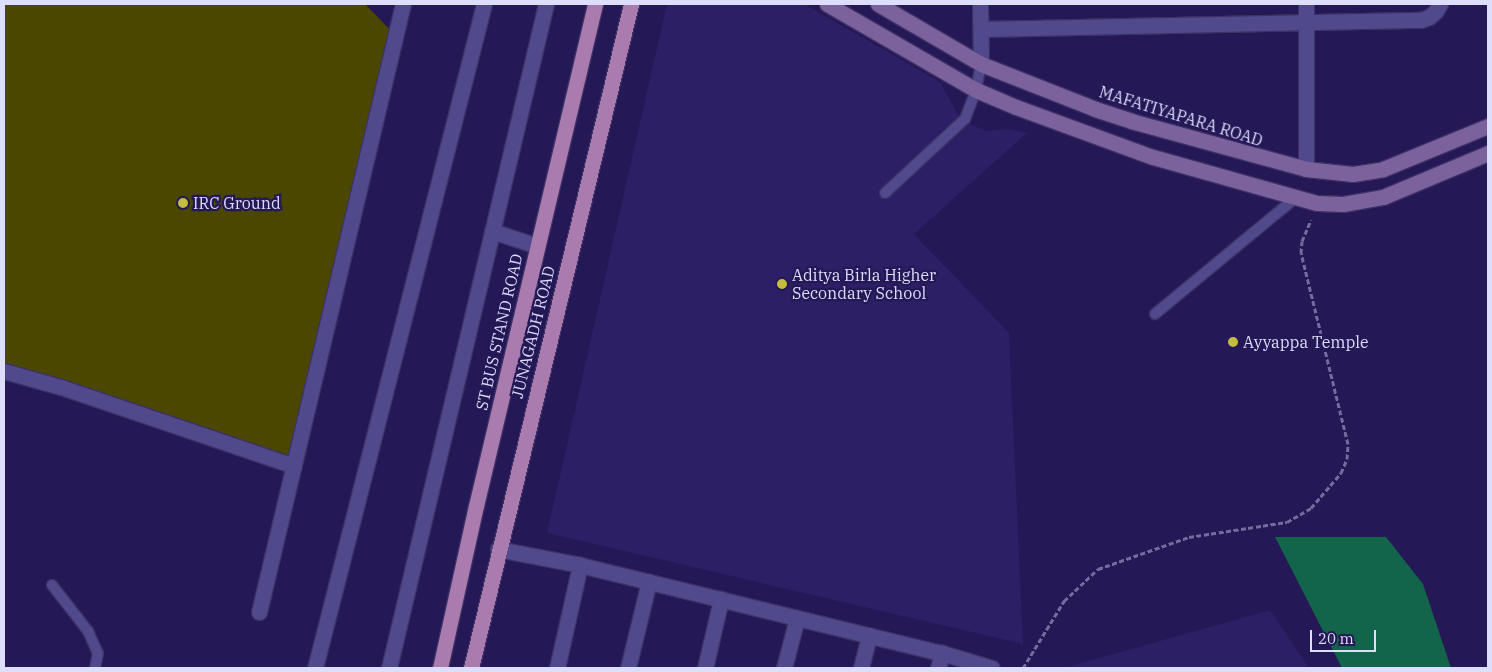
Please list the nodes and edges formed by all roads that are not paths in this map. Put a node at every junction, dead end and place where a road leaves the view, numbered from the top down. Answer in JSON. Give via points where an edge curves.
{"nodes":[{"id":1,"x":402,"y":4,"type":"edge"},
{"id":2,"x":484,"y":4,"type":"edge"},
{"id":3,"x":546,"y":4,"type":"edge"},
{"id":4,"x":595,"y":4,"type":"edge"},
{"id":5,"x":631,"y":4,"type":"edge"},
{"id":6,"x":827,"y":4,"type":"edge"},
{"id":7,"x":878,"y":4,"type":"edge"},
{"id":8,"x":980,"y":4,"type":"edge"},
{"id":9,"x":1306,"y":4,"type":"edge"},
{"id":10,"x":1440,"y":4,"type":"edge"},
{"id":11,"x":1306,"y":22,"type":"junction"},
{"id":12,"x":982,"y":29,"type":"junction"},
{"id":13,"x":981,"y":64,"type":"junction"},
{"id":14,"x":976,"y":90,"type":"junction"},
{"id":15,"x":1488,"y":126,"type":"edge"},
{"id":16,"x":1488,"y":153,"type":"edge"},
{"id":17,"x":1306,"y":169,"type":"junction"},
{"id":18,"x":885,"y":193,"type":"dead end"},
{"id":19,"x":1295,"y":198,"type":"junction"},
{"id":20,"x":492,"y":231,"type":"junction"},
{"id":21,"x":537,"y":246,"type":"junction"},
{"id":22,"x":1155,"y":314,"type":"dead end"},
{"id":23,"x":4,"y":371,"type":"edge"},
{"id":24,"x":294,"y":466,"type":"junction"},
{"id":25,"x":498,"y":549,"type":"junction"},
{"id":26,"x":580,"y":564,"type":"junction"},
{"id":27,"x":649,"y":581,"type":"junction"},
{"id":28,"x":52,"y":585,"type":"dead end"},
{"id":29,"x":721,"y":599,"type":"junction"},
{"id":30,"x":259,"y":612,"type":"dead end"},
{"id":31,"x":797,"y":618,"type":"junction"},
{"id":32,"x":869,"y":635,"type":"junction"},
{"id":33,"x":942,"y":653,"type":"junction"},
{"id":34,"x":95,"y":668,"type":"edge"},
{"id":35,"x":315,"y":668,"type":"edge"},
{"id":36,"x":389,"y":668,"type":"edge"},
{"id":37,"x":440,"y":668,"type":"edge"},
{"id":38,"x":471,"y":668,"type":"edge"},
{"id":39,"x":558,"y":668,"type":"edge"},
{"id":40,"x":628,"y":668,"type":"edge"},
{"id":41,"x":705,"y":668,"type":"edge"},
{"id":42,"x":784,"y":668,"type":"edge"},
{"id":43,"x":861,"y":668,"type":"edge"},
{"id":44,"x":938,"y":668,"type":"edge"},
{"id":45,"x":992,"y":668,"type":"edge"}],
"edges":[{"from":1,"to":24,"type":"street"},
{"from":2,"to":35,"type":"street"},
{"from":3,"to":20,"type":"street"},
{"from":4,"to":21,"type":"main road","name":"ST BUS STAND ROAD"},
{"from":5,"to":25,"type":"main road","name":"JUNAGADH ROAD"},
{"from":6,"to":14,"type":"street"},
{"from":7,"to":13,"type":"street","name":"MAFATIYAPARA ROAD"},
{"from":8,"to":12,"type":"street"},
{"from":9,"to":11,"type":"street"},
{"from":10,"to":11,"type":"street","via":[[1429,17],[1420,20]]},
{"from":11,"to":12,"type":"street"},
{"from":11,"to":17,"type":"street"},
{"from":12,"to":13,"type":"street"},
{"from":13,"to":14,"type":"lane"},
{"from":13,"to":17,"type":"street","name":"MAFATIYAPARA ROAD","via":[[1131,121]]},
{"from":14,"to":18,"type":"lane","via":[[970,110],[959,125]]},
{"from":14,"to":19,"type":"street","via":[[1153,157]]},
{"from":15,"to":17,"type":"street","name":"MAFATIYAPARA ROAD","via":[[1383,169],[1353,174]]},
{"from":16,"to":19,"type":"street","via":[[1383,197],[1343,204]]},
{"from":19,"to":22,"type":"lane"},
{"from":20,"to":21,"type":"street"},
{"from":20,"to":36,"type":"street"},
{"from":21,"to":37,"type":"main road","name":"ST BUS STAND ROAD"},
{"from":23,"to":24,"type":"street","via":[[61,387]]},
{"from":24,"to":30,"type":"street"},
{"from":25,"to":26,"type":"street"},
{"from":25,"to":38,"type":"main road","name":"JUNAGADH ROAD"},
{"from":26,"to":27,"type":"street"},
{"from":26,"to":39,"type":"street"},
{"from":27,"to":29,"type":"street"},
{"from":27,"to":40,"type":"street"},
{"from":28,"to":34,"type":"lane","via":[[88,631],[98,653]]},
{"from":29,"to":31,"type":"street"},
{"from":29,"to":41,"type":"street"},
{"from":31,"to":32,"type":"street"},
{"from":31,"to":42,"type":"street"},
{"from":32,"to":33,"type":"street"},
{"from":32,"to":43,"type":"street"},
{"from":33,"to":44,"type":"street"},
{"from":33,"to":45,"type":"street"}]}
